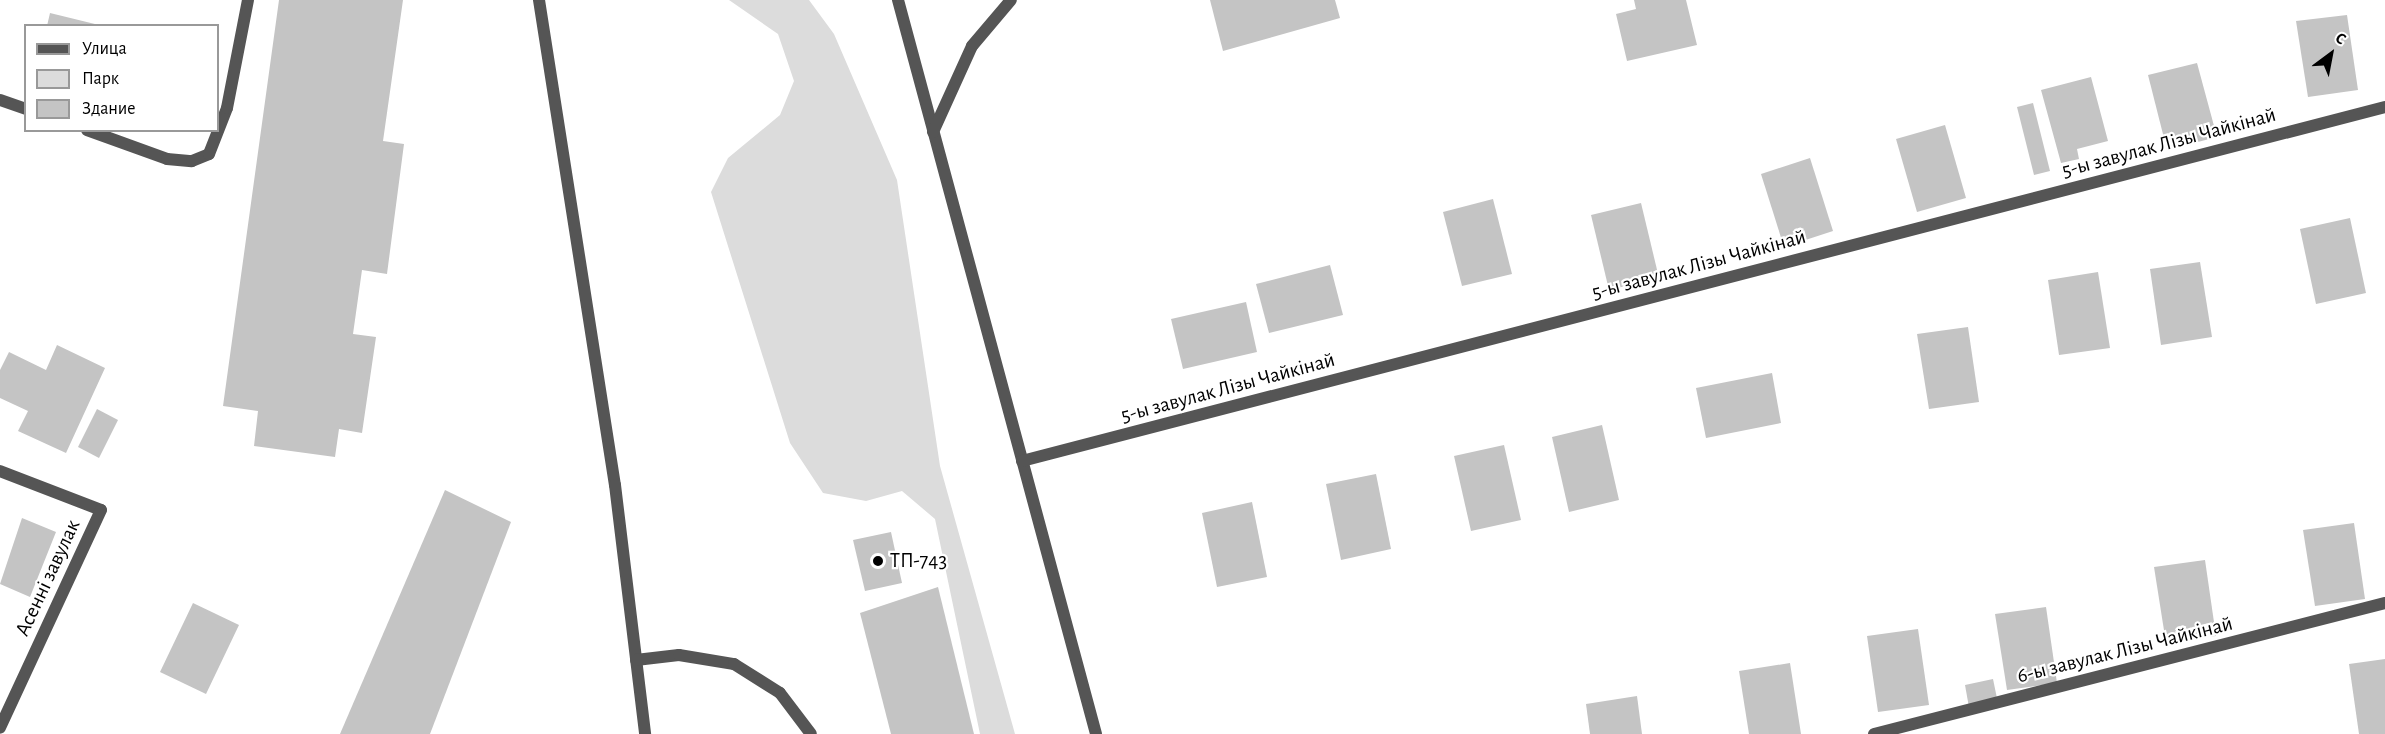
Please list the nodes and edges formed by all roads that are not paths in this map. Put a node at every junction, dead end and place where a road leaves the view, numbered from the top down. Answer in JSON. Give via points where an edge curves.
{"nodes":[{"id":1,"x":248,"y":0,"type":"edge"},
{"id":2,"x":539,"y":0,"type":"edge"},
{"id":3,"x":898,"y":0,"type":"edge"},
{"id":4,"x":1011,"y":0,"type":"edge"},
{"id":5,"x":0,"y":100,"type":"edge"},
{"id":6,"x":2385,"y":107,"type":"edge"},
{"id":7,"x":24,"y":108,"type":"edge"},
{"id":8,"x":219,"y":128,"type":"edge"},
{"id":9,"x":93,"y":132,"type":"edge"},
{"id":10,"x":218,"y":132,"type":"edge"},
{"id":11,"x":933,"y":132,"type":"junction"},
{"id":12,"x":1022,"y":461,"type":"junction"},
{"id":13,"x":0,"y":471,"type":"edge"},
{"id":14,"x":2385,"y":603,"type":"edge"},
{"id":15,"x":636,"y":660,"type":"junction"},
{"id":16,"x":0,"y":728,"type":"edge"},
{"id":17,"x":645,"y":734,"type":"edge"},
{"id":18,"x":811,"y":734,"type":"edge"},
{"id":19,"x":1096,"y":734,"type":"edge"},
{"id":20,"x":1875,"y":734,"type":"edge"}],
"edges":[{"from":1,"to":8,"type":"street","via":[[227,108]]},
{"from":2,"to":15,"type":"street","via":[[615,485]]},
{"from":3,"to":11,"type":"street"},
{"from":4,"to":11,"type":"street","via":[[972,46]]},
{"from":5,"to":7,"type":"street"},
{"from":6,"to":12,"type":"street","name":"5-ы завулак Лізы Чайкінай"},
{"from":9,"to":10,"type":"street","via":[[167,159],[192,161],[209,154]]},
{"from":11,"to":12,"type":"street"},
{"from":12,"to":19,"type":"street"},
{"from":13,"to":16,"type":"street","name":"Асенні завулак","via":[[101,510]]},
{"from":14,"to":20,"type":"street","name":"6-ы завулак Лізы Чайкінай"},
{"from":15,"to":17,"type":"street"},
{"from":15,"to":18,"type":"street","via":[[679,655],[734,664],[780,693]]}]}
